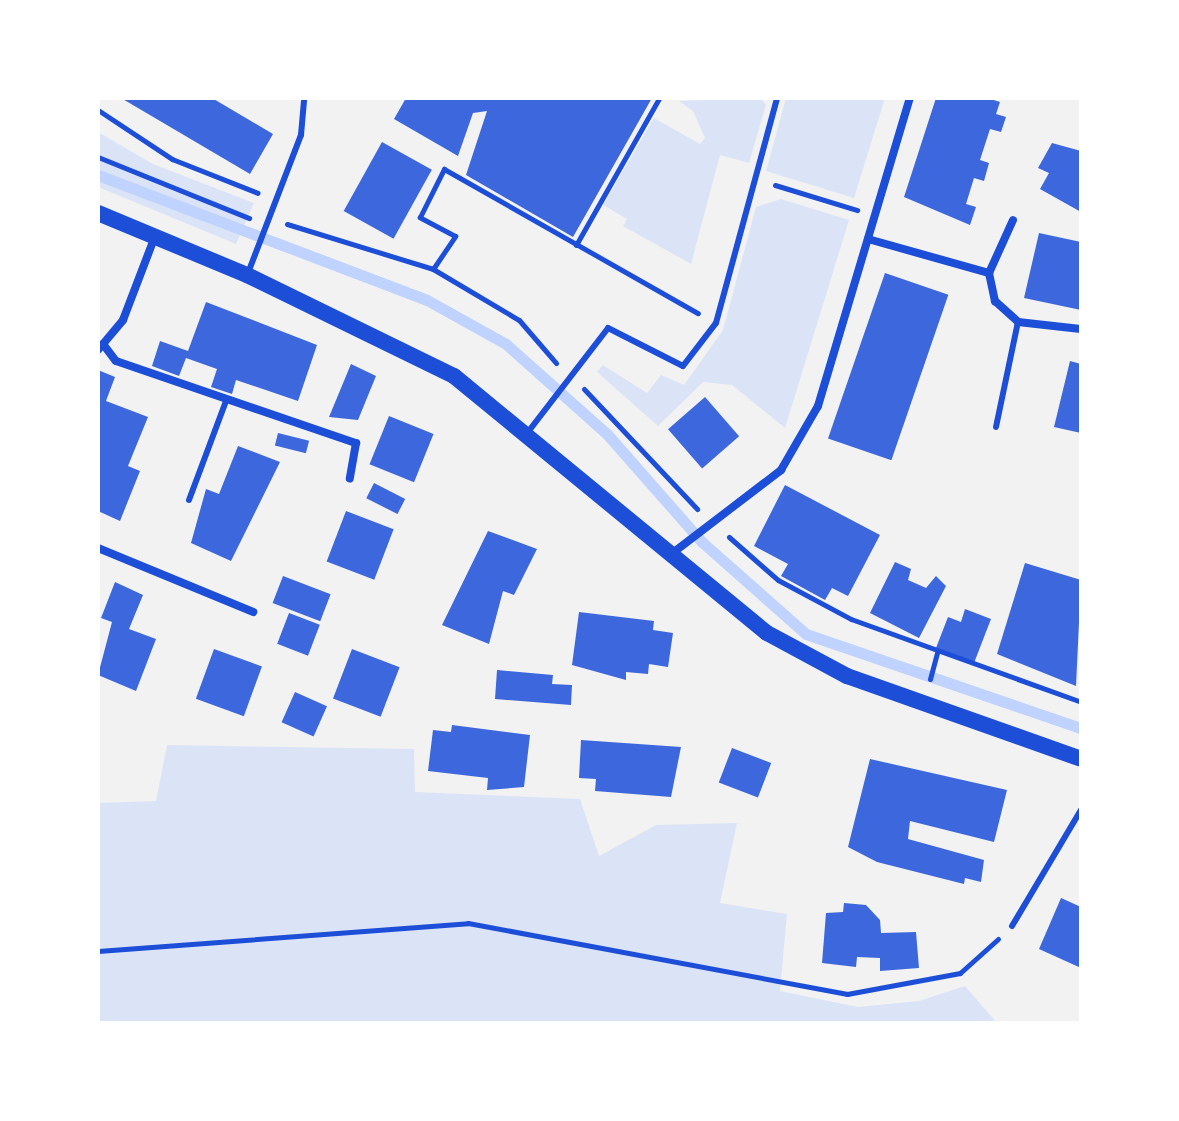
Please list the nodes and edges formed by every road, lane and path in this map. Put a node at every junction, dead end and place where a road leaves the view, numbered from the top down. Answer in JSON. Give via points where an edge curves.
{"nodes":[{"id":1,"x":304,"y":98,"type":"edge"},
{"id":2,"x":659,"y":98,"type":"edge"},
{"id":3,"x":777,"y":98,"type":"edge"},
{"id":4,"x":910,"y":98,"type":"edge"},
{"id":5,"x":98,"y":110,"type":"edge"},
{"id":6,"x":98,"y":157,"type":"edge"},
{"id":7,"x":754,"y":179,"type":"junction"},
{"id":8,"x":278,"y":201,"type":"junction"},
{"id":9,"x":98,"y":213,"type":"edge"},
{"id":10,"x":875,"y":215,"type":"junction"},
{"id":11,"x":1013,"y":220,"type":"dead end"},
{"id":12,"x":269,"y":223,"type":"junction"},
{"id":13,"x":155,"y":236,"type":"junction"},
{"id":14,"x":868,"y":239,"type":"junction"},
{"id":15,"x":576,"y":245,"type":"junction"},
{"id":16,"x":433,"y":269,"type":"junction"},
{"id":17,"x":989,"y":273,"type":"junction"},
{"id":18,"x":247,"y":275,"type":"junction"},
{"id":19,"x":1018,"y":322,"type":"junction"},
{"id":20,"x":716,"y":323,"type":"junction"},
{"id":21,"x":1081,"y":329,"type":"edge"},
{"id":22,"x":100,"y":347,"type":"edge"},
{"id":23,"x":573,"y":380,"type":"junction"},
{"id":24,"x":226,"y":401,"type":"junction"},
{"id":25,"x":996,"y":427,"type":"dead end"},
{"id":26,"x":528,"y":432,"type":"junction"},
{"id":27,"x":350,"y":478,"type":"dead end"},
{"id":28,"x":189,"y":500,"type":"dead end"},
{"id":29,"x":714,"y":524,"type":"junction"},
{"id":30,"x":98,"y":548,"type":"edge"},
{"id":31,"x":676,"y":552,"type":"junction"},
{"id":32,"x":253,"y":612,"type":"dead end"},
{"id":33,"x":937,"y":653,"type":"junction"},
{"id":34,"x":935,"y":663,"type":"dead end"},
{"id":35,"x":1081,"y":702,"type":"edge"},
{"id":36,"x":1081,"y":759,"type":"edge"},
{"id":37,"x":1081,"y":810,"type":"edge"},
{"id":38,"x":1012,"y":926,"type":"joint"},
{"id":39,"x":98,"y":951,"type":"edge"}],
"edges":[{"from":1,"to":8,"type":"lane"},
{"from":2,"to":15,"type":"path"},
{"from":3,"to":7,"type":"lane"},
{"from":4,"to":10,"type":"street"},
{"from":5,"to":8,"type":"path","via":[[172,159]]},
{"from":6,"to":12,"type":"path"},
{"from":7,"to":10,"type":"path"},
{"from":7,"to":20,"type":"lane"},
{"from":8,"to":12,"type":"lane"},
{"from":9,"to":13,"type":"main road"},
{"from":10,"to":14,"type":"street"},
{"from":11,"to":17,"type":"street"},
{"from":12,"to":16,"type":"path"},
{"from":12,"to":18,"type":"lane"},
{"from":13,"to":18,"type":"main road"},
{"from":13,"to":22,"type":"street","via":[[123,320]]},
{"from":14,"to":17,"type":"street"},
{"from":14,"to":29,"type":"street","via":[[818,406],[781,470]]},
{"from":15,"to":16,"type":"path","via":[[444,169],[420,217],[455,236]]},
{"from":15,"to":20,"type":"path"},
{"from":16,"to":23,"type":"path","via":[[519,320]]},
{"from":17,"to":19,"type":"street","via":[[995,301]]},
{"from":18,"to":26,"type":"main road","via":[[454,376]]},
{"from":19,"to":21,"type":"street"},
{"from":19,"to":25,"type":"lane"},
{"from":20,"to":23,"type":"lane","via":[[683,366],[608,328]]},
{"from":22,"to":24,"type":"street","via":[[116,361]]},
{"from":23,"to":26,"type":"lane"},
{"from":23,"to":29,"type":"path"},
{"from":24,"to":27,"type":"street","via":[[356,443]]},
{"from":24,"to":28,"type":"lane"},
{"from":26,"to":31,"type":"main road"},
{"from":29,"to":31,"type":"street"},
{"from":29,"to":33,"type":"path","via":[[778,580]]},
{"from":30,"to":32,"type":"street"},
{"from":31,"to":36,"type":"main road","via":[[767,633],[847,676]]},
{"from":33,"to":34,"type":"path"},
{"from":33,"to":35,"type":"path"},
{"from":37,"to":38,"type":"lane"},
{"from":38,"to":39,"type":"path","via":[[960,973],[847,994],[468,923]]}]}
